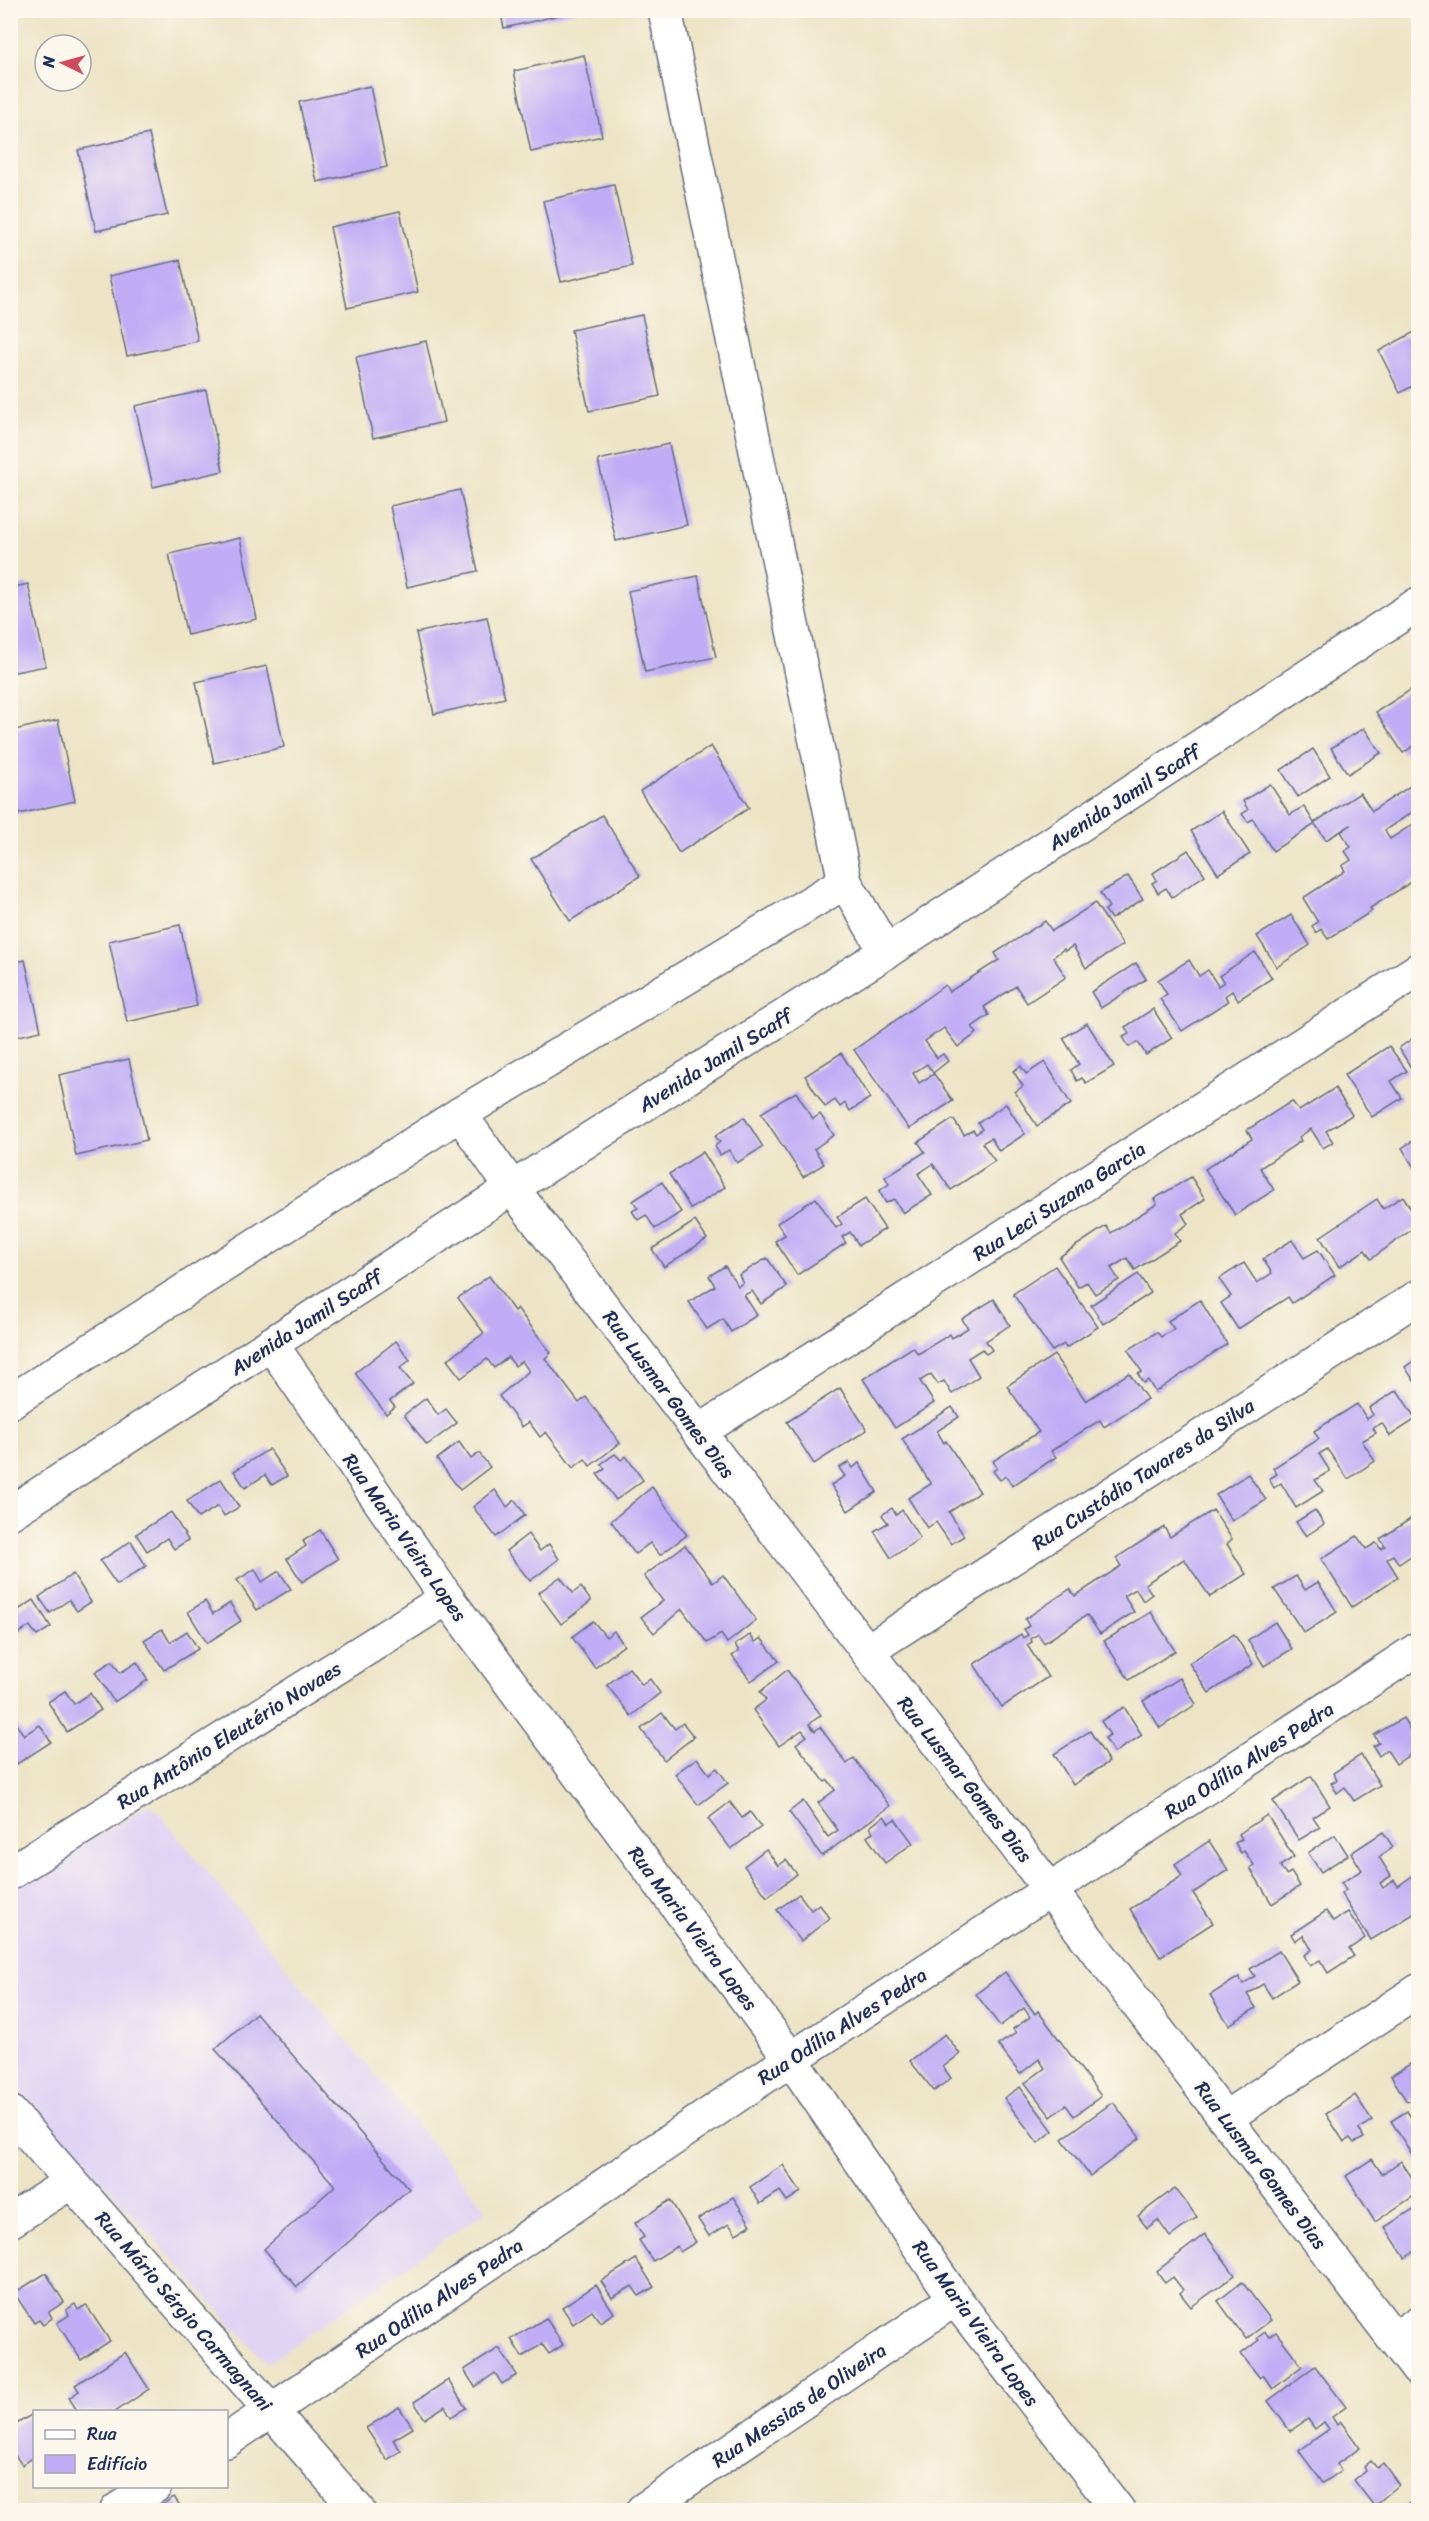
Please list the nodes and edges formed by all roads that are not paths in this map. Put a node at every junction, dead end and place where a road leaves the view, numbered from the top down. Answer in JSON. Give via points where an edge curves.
{"nodes":[{"id":1,"x":665,"y":10,"type":"edge"},
{"id":2,"x":1419,"y":604,"type":"edge"},
{"id":3,"x":845,"y":882,"type":"junction"},
{"id":4,"x":886,"y":952,"type":"junction"},
{"id":5,"x":1419,"y":970,"type":"edge"},
{"id":6,"x":459,"y":1114,"type":"junction"},
{"id":7,"x":512,"y":1188,"type":"junction"},
{"id":8,"x":1419,"y":1297,"type":"edge"},
{"id":9,"x":271,"y":1344,"type":"junction"},
{"id":10,"x":10,"y":1402,"type":"edge"},
{"id":11,"x":699,"y":1432,"type":"junction"},
{"id":12,"x":10,"y":1513,"type":"edge"},
{"id":13,"x":447,"y":1598,"type":"junction"},
{"id":14,"x":1419,"y":1649,"type":"edge"},
{"id":15,"x":867,"y":1651,"type":"junction"},
{"id":16,"x":10,"y":1873,"type":"edge"},
{"id":17,"x":1050,"y":1889,"type":"junction"},
{"id":18,"x":1419,"y":1991,"type":"edge"},
{"id":19,"x":791,"y":2059,"type":"junction"},
{"id":20,"x":10,"y":2112,"type":"edge"},
{"id":21,"x":1225,"y":2118,"type":"junction"},
{"id":22,"x":71,"y":2182,"type":"junction"},
{"id":23,"x":10,"y":2221,"type":"edge"},
{"id":24,"x":955,"y":2299,"type":"junction"},
{"id":25,"x":1406,"y":2331,"type":"edge"},
{"id":26,"x":1419,"y":2370,"type":"edge"},
{"id":27,"x":272,"y":2412,"type":"junction"},
{"id":28,"x":228,"y":2440,"type":"edge"},
{"id":29,"x":153,"y":2488,"type":"edge"},
{"id":30,"x":117,"y":2511,"type":"edge"},
{"id":31,"x":358,"y":2511,"type":"edge"},
{"id":32,"x":643,"y":2511,"type":"edge"},
{"id":33,"x":1118,"y":2511,"type":"edge"}],
"edges":[{"from":1,"to":3,"type":"street"},
{"from":2,"to":4,"type":"street","name":"Avenida Jamil Scaff"},
{"from":3,"to":4,"type":"street"},
{"from":3,"to":6,"type":"street"},
{"from":4,"to":7,"type":"street","name":"Avenida Jamil Scaff"},
{"from":5,"to":11,"type":"street","name":"Rua Leci Suzana Garcia"},
{"from":6,"to":7,"type":"street","name":"Rua Lusmar Gomes Dias"},
{"from":6,"to":10,"type":"street"},
{"from":7,"to":9,"type":"street","name":"Avenida Jamil Scaff"},
{"from":7,"to":11,"type":"street","name":"Rua Lusmar Gomes Dias"},
{"from":8,"to":15,"type":"street","name":"Rua Custódio Tavares da Silva"},
{"from":9,"to":12,"type":"street","name":"Avenida Jamil Scaff"},
{"from":9,"to":13,"type":"street","name":"Rua Maria Vieira Lopes"},
{"from":11,"to":15,"type":"street","name":"Rua Lusmar Gomes Dias"},
{"from":13,"to":16,"type":"street","name":"Rua Antônio Eleutério Novaes"},
{"from":13,"to":19,"type":"street","name":"Rua Maria Vieira Lopes"},
{"from":14,"to":17,"type":"street","name":"Rua Odília Alves Pedra"},
{"from":15,"to":17,"type":"street","name":"Rua Lusmar Gomes Dias"},
{"from":17,"to":19,"type":"street","name":"Rua Odília Alves Pedra"},
{"from":17,"to":21,"type":"street","name":"Rua Lusmar Gomes Dias"},
{"from":18,"to":21,"type":"street"},
{"from":19,"to":24,"type":"street","name":"Rua Maria Vieira Lopes"},
{"from":19,"to":27,"type":"street","name":"Rua Odília Alves Pedra"},
{"from":20,"to":22,"type":"street","name":"Rua Mário Sérgio Carmagnani"},
{"from":21,"to":25,"type":"street","name":"Rua Lusmar Gomes Dias"},
{"from":22,"to":23,"type":"street"},
{"from":22,"to":27,"type":"street","name":"Rua Mário Sérgio Carmagnani"},
{"from":24,"to":32,"type":"street","name":"Rua Messias de Oliveira"},
{"from":24,"to":33,"type":"street","name":"Rua Maria Vieira Lopes"},
{"from":25,"to":26,"type":"street","name":"Rua Lusmar Gomes Dias"},
{"from":27,"to":28,"type":"street","name":"Rua Odília Alves Pedra"},
{"from":27,"to":31,"type":"street","name":"Rua Mário Sérgio Carmagnani"},
{"from":29,"to":30,"type":"street"}]}
